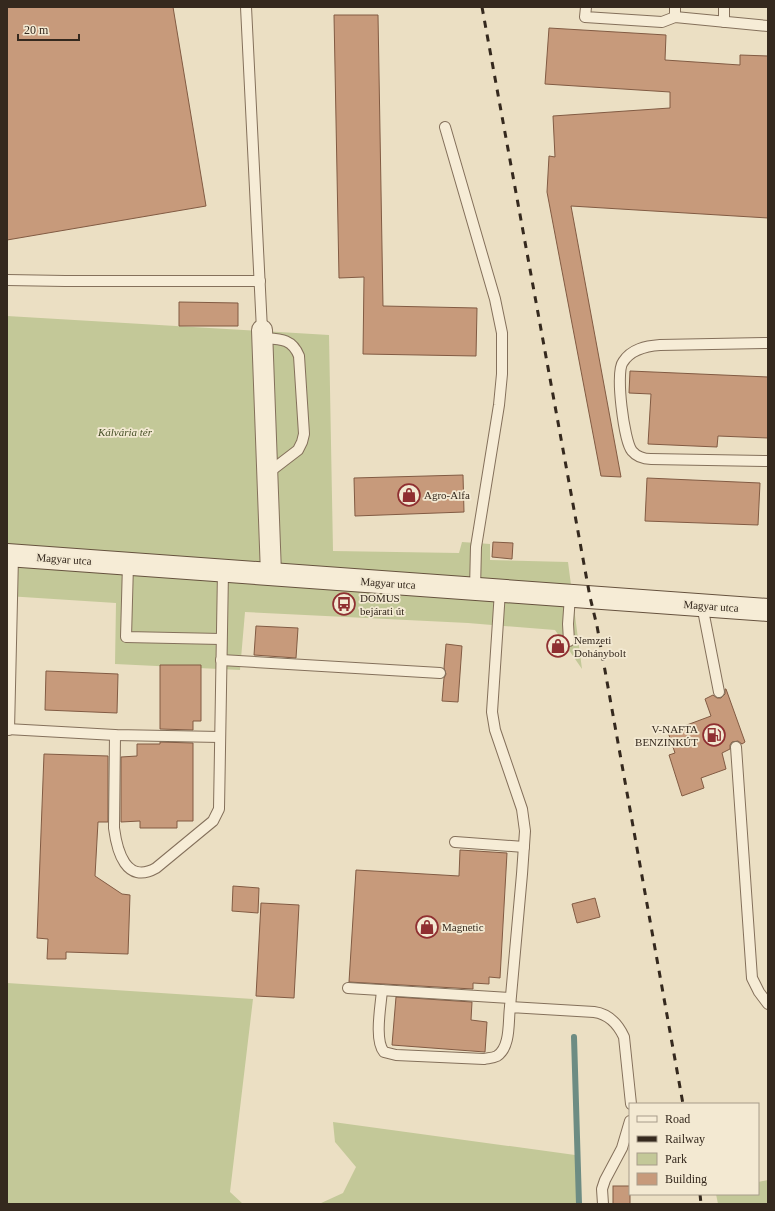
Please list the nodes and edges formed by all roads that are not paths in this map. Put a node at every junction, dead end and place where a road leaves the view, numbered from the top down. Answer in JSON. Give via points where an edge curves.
{"nodes":[{"id":1,"x":246,"y":7,"type":"edge"},
{"id":2,"x":586,"y":7,"type":"edge"},
{"id":3,"x":724,"y":7,"type":"edge"},
{"id":4,"x":675,"y":12,"type":"edge"},
{"id":5,"x":724,"y":22,"type":"junction"},
{"id":6,"x":768,"y":26,"type":"edge"},
{"id":7,"x":445,"y":127,"type":"dead end"},
{"id":8,"x":7,"y":280,"type":"edge"},
{"id":9,"x":260,"y":281,"type":"junction"},
{"id":10,"x":262,"y":334,"type":"junction"},
{"id":11,"x":768,"y":343,"type":"edge"},
{"id":12,"x":768,"y":461,"type":"edge"},
{"id":13,"x":268,"y":473,"type":"junction"},
{"id":14,"x":10,"y":556,"type":"edge"},
{"id":15,"x":128,"y":564,"type":"junction"},
{"id":16,"x":223,"y":570,"type":"junction"},
{"id":17,"x":271,"y":574,"type":"junction"},
{"id":18,"x":474,"y":589,"type":"junction"},
{"id":19,"x":500,"y":591,"type":"junction"},
{"id":20,"x":570,"y":596,"type":"junction"},
{"id":21,"x":702,"y":606,"type":"junction"},
{"id":22,"x":768,"y":610,"type":"edge"},
{"id":23,"x":221,"y":639,"type":"junction"},
{"id":24,"x":569,"y":641,"type":"dead end"},
{"id":25,"x":221,"y":660,"type":"junction"},
{"id":26,"x":440,"y":673,"type":"dead end"},
{"id":27,"x":719,"y":692,"type":"dead end"},
{"id":28,"x":8,"y":729,"type":"edge"},
{"id":29,"x":115,"y":735,"type":"junction"},
{"id":30,"x":220,"y":737,"type":"junction"},
{"id":31,"x":736,"y":747,"type":"dead end"},
{"id":32,"x":456,"y":842,"type":"dead end"},
{"id":33,"x":524,"y":847,"type":"junction"},
{"id":34,"x":348,"y":988,"type":"dead end"},
{"id":35,"x":382,"y":990,"type":"junction"},
{"id":36,"x":510,"y":1003,"type":"junction"},
{"id":37,"x":768,"y":1004,"type":"edge"},
{"id":38,"x":631,"y":1103,"type":"edge"},
{"id":39,"x":629,"y":1124,"type":"edge"},
{"id":40,"x":603,"y":1204,"type":"edge"}],
"edges":[{"from":1,"to":9,"type":"lane"},
{"from":2,"to":4,"type":"lane","via":[[585,17],[662,22]]},
{"from":3,"to":5,"type":"lane"},
{"from":4,"to":5,"type":"lane"},
{"from":5,"to":6,"type":"lane"},
{"from":7,"to":18,"type":"lane","via":[[495,299],[502,333],[499,405],[476,547]]},
{"from":8,"to":9,"type":"lane"},
{"from":9,"to":10,"type":"lane"},
{"from":10,"to":13,"type":"street"},
{"from":10,"to":13,"type":"lane","via":[[281,339],[297,350],[304,434],[298,450]]},
{"from":11,"to":12,"type":"lane","via":[[646,346],[634,350],[626,357],[621,363],[619,378],[628,445],[639,457],[652,460]]},
{"from":13,"to":17,"type":"street"},
{"from":14,"to":15,"type":"main road","name":"Magyar utca"},
{"from":14,"to":28,"type":"lane"},
{"from":15,"to":16,"type":"main road","name":"Magyar utca"},
{"from":15,"to":23,"type":"lane","via":[[126,637]]},
{"from":16,"to":17,"type":"main road","name":"Magyar utca"},
{"from":16,"to":23,"type":"lane"},
{"from":17,"to":18,"type":"main road","name":"Magyar utca"},
{"from":18,"to":19,"type":"main road","name":"Magyar utca"},
{"from":19,"to":20,"type":"main road","name":"Magyar utca"},
{"from":19,"to":33,"type":"lane","via":[[492,712],[495,730],[523,814]]},
{"from":20,"to":21,"type":"main road","name":"Magyar utca"},
{"from":20,"to":24,"type":"lane"},
{"from":21,"to":22,"type":"main road","name":"Magyar utca"},
{"from":21,"to":27,"type":"lane"},
{"from":23,"to":25,"type":"lane"},
{"from":25,"to":26,"type":"lane"},
{"from":25,"to":30,"type":"lane"},
{"from":28,"to":29,"type":"lane"},
{"from":29,"to":30,"type":"lane"},
{"from":29,"to":30,"type":"lane","via":[[116,843],[120,856],[127,866],[141,873],[156,868],[212,822],[219,809]]},
{"from":31,"to":37,"type":"lane","via":[[752,978]]},
{"from":32,"to":33,"type":"lane"},
{"from":33,"to":36,"type":"lane"},
{"from":34,"to":35,"type":"lane"},
{"from":35,"to":36,"type":"lane"},
{"from":35,"to":36,"type":"lane","via":[[379,1032],[381,1047],[384,1052],[396,1055],[484,1059],[499,1055],[506,1042]]},
{"from":36,"to":38,"type":"lane","via":[[594,1012],[610,1018],[624,1037]]},
{"from":39,"to":40,"type":"lane","via":[[622,1148],[604,1180]]}]}
